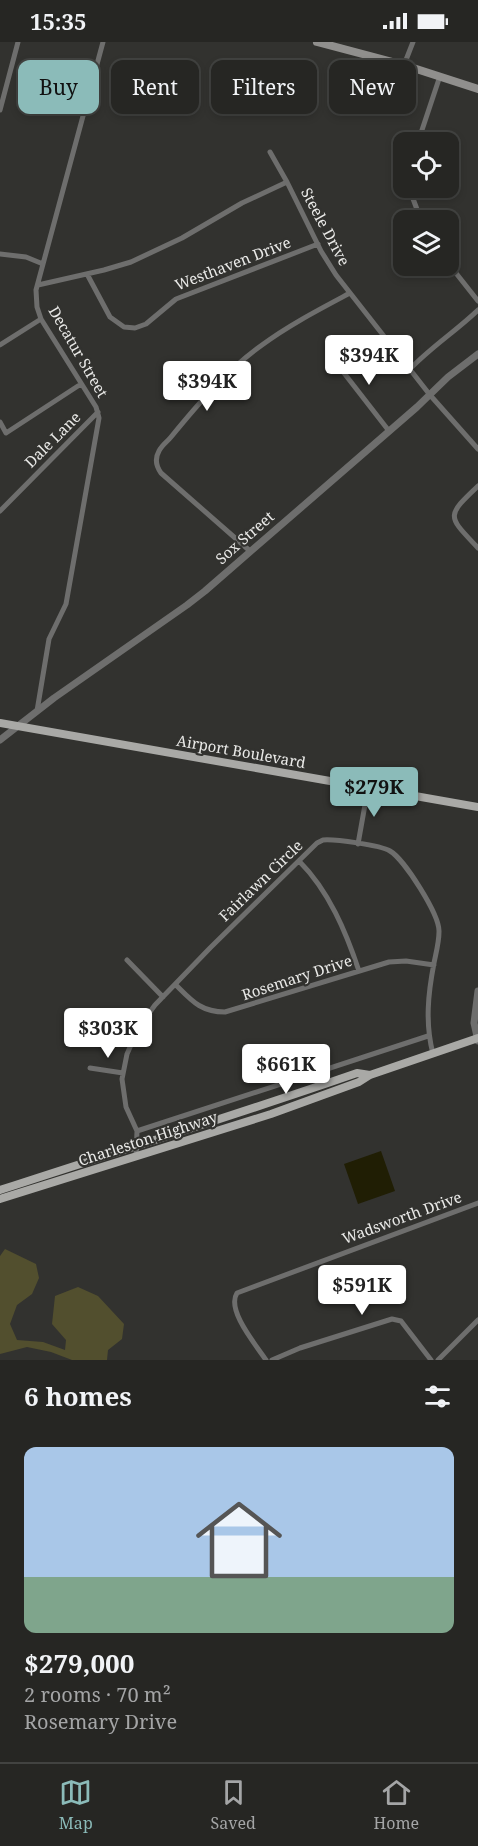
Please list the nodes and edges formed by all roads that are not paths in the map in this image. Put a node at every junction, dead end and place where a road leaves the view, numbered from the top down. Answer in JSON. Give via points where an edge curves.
{"nodes":[{"id":1,"x":18,"y":42,"type":"edge"},
{"id":2,"x":103,"y":42,"type":"edge"},
{"id":3,"x":317,"y":42,"type":"edge"},
{"id":4,"x":413,"y":42,"type":"edge"},
{"id":5,"x":385,"y":60,"type":"edge"},
{"id":6,"x":406,"y":60,"type":"edge"},
{"id":7,"x":416,"y":69,"type":"edge"},
{"id":8,"x":440,"y":76,"type":"junction"},
{"id":9,"x":478,"y":89,"type":"edge"},
{"id":10,"x":0,"y":110,"type":"edge"},
{"id":11,"x":421,"y":132,"type":"edge"},
{"id":12,"x":270,"y":152,"type":"dead end"},
{"id":13,"x":287,"y":182,"type":"junction"},
{"id":14,"x":318,"y":244,"type":"junction"},
{"id":15,"x":0,"y":254,"type":"edge"},
{"id":16,"x":43,"y":264,"type":"junction"},
{"id":17,"x":87,"y":274,"type":"junction"},
{"id":18,"x":458,"y":276,"type":"edge"},
{"id":19,"x":38,"y":285,"type":"junction"},
{"id":20,"x":350,"y":293,"type":"junction"},
{"id":21,"x":478,"y":302,"type":"edge"},
{"id":22,"x":478,"y":310,"type":"edge"},
{"id":23,"x":41,"y":319,"type":"junction"},
{"id":24,"x":0,"y":345,"type":"edge"},
{"id":25,"x":478,"y":354,"type":"edge"},
{"id":26,"x":330,"y":355,"type":"dead end"},
{"id":27,"x":410,"y":369,"type":"junction"},
{"id":28,"x":81,"y":384,"type":"junction"},
{"id":29,"x":430,"y":395,"type":"junction"},
{"id":30,"x":98,"y":412,"type":"junction"},
{"id":31,"x":0,"y":422,"type":"edge"},
{"id":32,"x":389,"y":431,"type":"junction"},
{"id":33,"x":478,"y":449,"type":"edge"},
{"id":34,"x":478,"y":486,"type":"edge"},
{"id":35,"x":0,"y":511,"type":"edge"},
{"id":36,"x":478,"y":548,"type":"edge"},
{"id":37,"x":250,"y":551,"type":"junction"},
{"id":38,"x":37,"y":711,"type":"junction"},
{"id":39,"x":0,"y":723,"type":"edge"},
{"id":40,"x":16,"y":726,"type":"junction"},
{"id":41,"x":0,"y":740,"type":"edge"},
{"id":42,"x":368,"y":788,"type":"junction"},
{"id":43,"x":478,"y":807,"type":"edge"},
{"id":44,"x":357,"y":844,"type":"junction"},
{"id":45,"x":299,"y":861,"type":"junction"},
{"id":46,"x":127,"y":960,"type":"dead end"},
{"id":47,"x":434,"y":965,"type":"junction"},
{"id":48,"x":359,"y":971,"type":"junction"},
{"id":49,"x":176,"y":985,"type":"junction"},
{"id":50,"x":478,"y":991,"type":"edge"},
{"id":51,"x":163,"y":998,"type":"junction"},
{"id":52,"x":428,"y":1036,"type":"junction"},
{"id":53,"x":478,"y":1039,"type":"edge"},
{"id":54,"x":433,"y":1054,"type":"junction"},
{"id":55,"x":90,"y":1068,"type":"dead end"},
{"id":56,"x":123,"y":1073,"type":"junction"},
{"id":57,"x":370,"y":1075,"type":"junction"},
{"id":58,"x":137,"y":1131,"type":"junction"},
{"id":59,"x":136,"y":1145,"type":"junction"},
{"id":60,"x":136,"y":1157,"type":"junction"},
{"id":61,"x":0,"y":1190,"type":"edge"},
{"id":62,"x":0,"y":1198,"type":"edge"},
{"id":63,"x":478,"y":1203,"type":"edge"},
{"id":64,"x":478,"y":1320,"type":"edge"},
{"id":65,"x":266,"y":1360,"type":"edge"},
{"id":66,"x":272,"y":1360,"type":"edge"},
{"id":67,"x":431,"y":1360,"type":"edge"},
{"id":68,"x":438,"y":1360,"type":"edge"}],
"edges":[{"from":1,"to":10,"type":"street"},
{"from":2,"to":16,"type":"street","name":"Decatur Street"},
{"from":3,"to":5,"type":"main road"},
{"from":4,"to":6,"type":"street"},
{"from":7,"to":8,"type":"main road"},
{"from":8,"to":9,"type":"main road"},
{"from":8,"to":11,"type":"street"},
{"from":12,"to":13,"type":"street","name":"Steele Drive"},
{"from":13,"to":14,"type":"street","name":"Steele Drive"},
{"from":13,"to":17,"type":"street","via":[[131,262]]},
{"from":14,"to":17,"type":"street","name":"Westhaven Drive","via":[[176,299],[146,324],[135,328],[124,327],[110,317]]},
{"from":14,"to":20,"type":"street","name":"Steele Drive"},
{"from":15,"to":16,"type":"street"},
{"from":16,"to":19,"type":"street","name":"Decatur Street"},
{"from":17,"to":19,"type":"street"},
{"from":18,"to":21,"type":"street"},
{"from":19,"to":23,"type":"street","name":"Decatur Street"},
{"from":20,"to":27,"type":"street","name":"Steele Drive"},
{"from":20,"to":37,"type":"street","via":[[256,349],[198,404],[157,454],[161,473]]},
{"from":22,"to":27,"type":"street"},
{"from":23,"to":24,"type":"street"},
{"from":23,"to":28,"type":"street","name":"Decatur Street"},
{"from":25,"to":29,"type":"street","name":"Sox Street"},
{"from":26,"to":32,"type":"street"},
{"from":27,"to":29,"type":"street","name":"Steele Drive"},
{"from":28,"to":30,"type":"street","name":"Decatur Street"},
{"from":28,"to":31,"type":"street","via":[[6,433]]},
{"from":29,"to":32,"type":"street","name":"Sox Street"},
{"from":29,"to":33,"type":"street","name":"Steele Drive"},
{"from":30,"to":35,"type":"street","name":"Dale Lane"},
{"from":30,"to":38,"type":"street","name":"Decatur Street","via":[[66,604],[49,639]]},
{"from":32,"to":37,"type":"street","name":"Sox Street"},
{"from":34,"to":36,"type":"street","via":[[456,508],[454,518]]},
{"from":37,"to":38,"type":"street","name":"Sox Street","via":[[187,605]]},
{"from":38,"to":40,"type":"street","name":"Sox Street"},
{"from":39,"to":40,"type":"main road","name":"Airport Boulevard"},
{"from":40,"to":41,"type":"street","name":"Sox Street"},
{"from":40,"to":42,"type":"main road","name":"Airport Boulevard"},
{"from":42,"to":43,"type":"main road","name":"Airport Boulevard"},
{"from":42,"to":44,"type":"street"},
{"from":44,"to":45,"type":"street","name":"Fairlawn Circle","via":[[323,840]]},
{"from":44,"to":47,"type":"street","name":"Fairlawn Circle","via":[[391,851],[421,891],[439,926]]},
{"from":45,"to":48,"type":"street","via":[[333,910]]},
{"from":45,"to":49,"type":"street","name":"Fairlawn Circle"},
{"from":46,"to":51,"type":"street"},
{"from":47,"to":48,"type":"street","name":"Rosemary Drive","via":[[395,961]]},
{"from":47,"to":52,"type":"street","name":"Fairlawn Circle"},
{"from":48,"to":49,"type":"street","name":"Rosemary Drive","via":[[225,1012],[203,1009]]},
{"from":49,"to":51,"type":"street","name":"Fairlawn Circle"},
{"from":50,"to":53,"type":"street","via":[[474,1023]]},
{"from":51,"to":56,"type":"street","name":"Fairlawn Circle","via":[[133,1037]]},
{"from":52,"to":54,"type":"street","name":"Fairlawn Circle"},
{"from":52,"to":58,"type":"street","name":"Charleston Highway"},
{"from":53,"to":54,"type":"main road","name":"Charleston Highway"},
{"from":54,"to":57,"type":"main road","name":"Charleston Highway"},
{"from":55,"to":56,"type":"street"},
{"from":56,"to":58,"type":"street","name":"Fairlawn Circle","via":[[126,1107]]},
{"from":57,"to":59,"type":"main road","name":"Charleston Highway","via":[[357,1073]]},
{"from":57,"to":60,"type":"main road","name":"Charleston Highway","via":[[271,1114]]},
{"from":58,"to":59,"type":"street","name":"Fairlawn Circle"},
{"from":59,"to":60,"type":"street","name":"Fairlawn Circle"},
{"from":59,"to":61,"type":"main road","name":"Charleston Highway"},
{"from":60,"to":62,"type":"main road","name":"Charleston Highway"},
{"from":63,"to":65,"type":"street","name":"Wadsworth Drive","via":[[237,1293],[235,1310]]},
{"from":64,"to":68,"type":"street"},
{"from":66,"to":67,"type":"street","via":[[392,1319],[401,1321]]}]}
